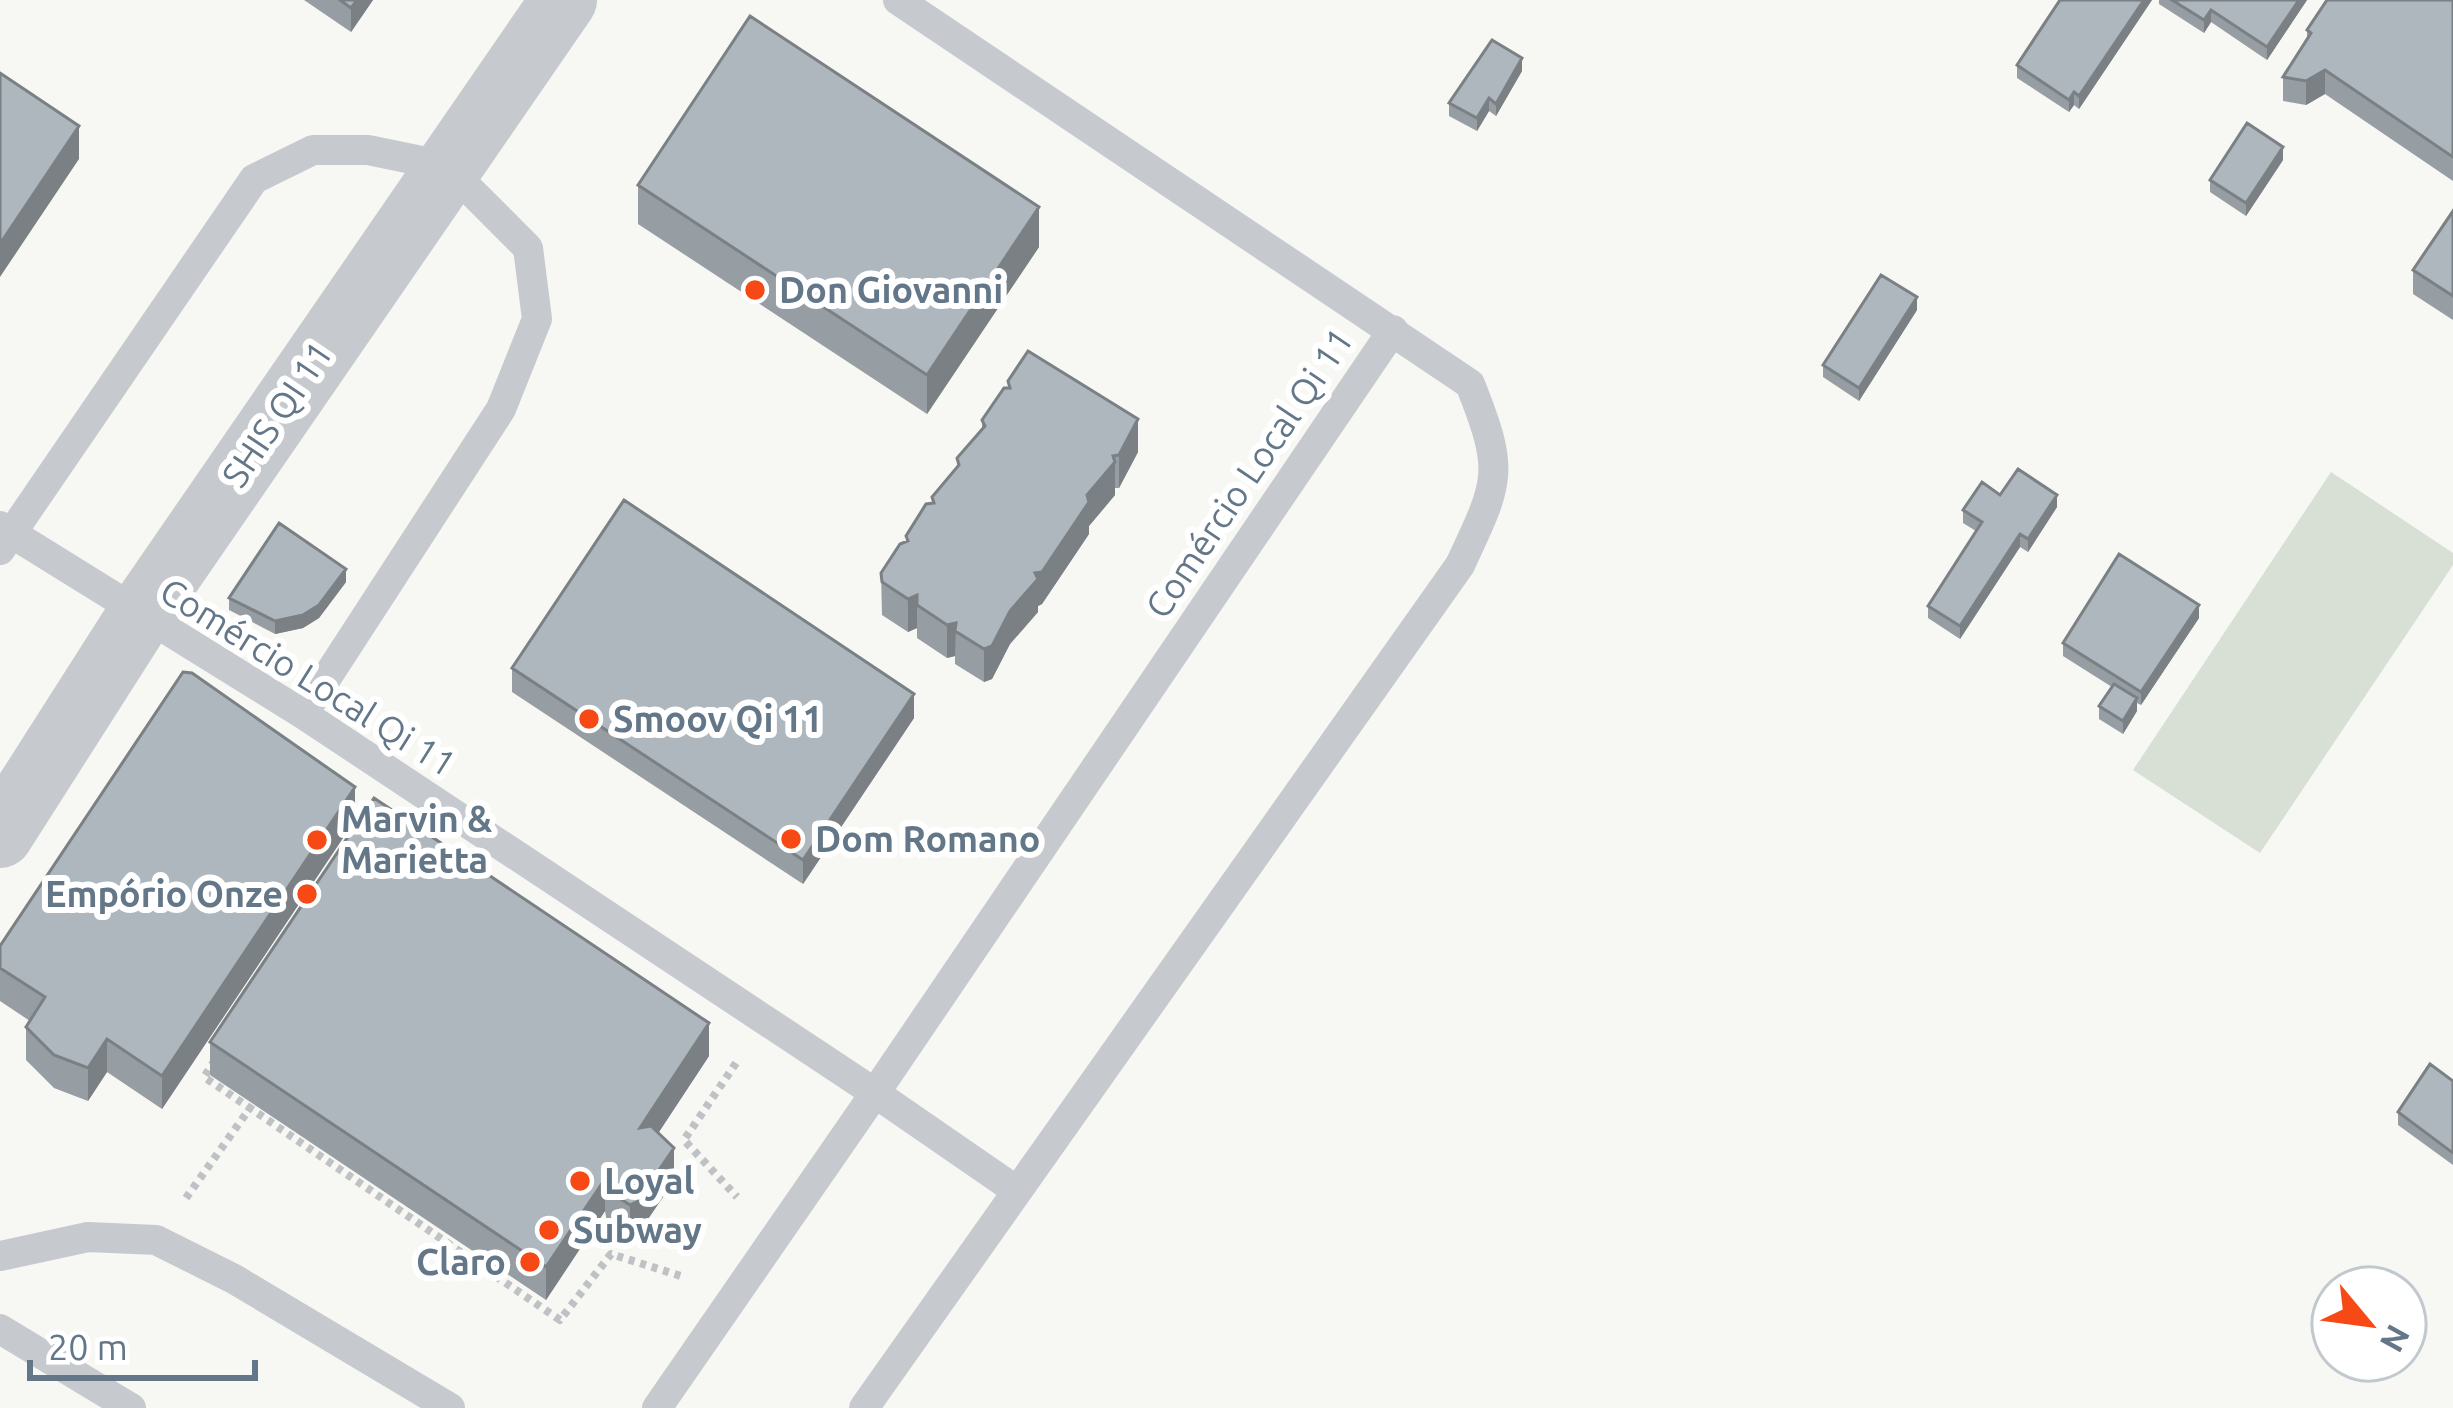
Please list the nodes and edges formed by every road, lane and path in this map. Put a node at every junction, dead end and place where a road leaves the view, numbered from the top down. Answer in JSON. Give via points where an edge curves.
{"nodes":[{"id":1,"x":564,"y":0,"type":"edge"},
{"id":2,"x":898,"y":0,"type":"edge"},
{"id":3,"x":446,"y":166,"type":"junction"},
{"id":4,"x":1393,"y":330,"type":"junction"},
{"id":5,"x":4,"y":536,"type":"edge"},
{"id":6,"x":139,"y":617,"type":"junction"},
{"id":7,"x":303,"y":714,"type":"junction"},
{"id":8,"x":0,"y":835,"type":"edge"},
{"id":9,"x":718,"y":1047,"type":"dead end"},
{"id":10,"x":217,"y":1058,"type":"edge"},
{"id":11,"x":875,"y":1093,"type":"junction"},
{"id":12,"x":250,"y":1108,"type":"junction"},
{"id":13,"x":1017,"y":1191,"type":"junction"},
{"id":14,"x":775,"y":1238,"type":"junction"},
{"id":15,"x":156,"y":1240,"type":"junction"},
{"id":16,"x":0,"y":1256,"type":"edge"},
{"id":17,"x":736,"y":1294,"type":"junction"},
{"id":18,"x":0,"y":1329,"type":"edge"},
{"id":19,"x":131,"y":1408,"type":"edge"},
{"id":20,"x":450,"y":1408,"type":"edge"},
{"id":21,"x":657,"y":1408,"type":"edge"},
{"id":22,"x":864,"y":1408,"type":"edge"}],
"edges":[{"from":1,"to":3,"type":"street","name":"SHIS QI 11"},
{"from":2,"to":4,"type":"lane","name":"Comércio Local Qi 11"},
{"from":3,"to":5,"type":"lane","via":[[313,149],[254,179]]},
{"from":3,"to":6,"type":"street","name":"SHIS QI 11"},
{"from":3,"to":7,"type":"lane","via":[[528,248],[537,319],[501,409]]},
{"from":4,"to":11,"type":"lane","name":"Comércio Local Qi 11"},
{"from":4,"to":13,"type":"lane","via":[[1470,384],[1496,449],[1490,501],[1460,565]]},
{"from":5,"to":6,"type":"lane","name":"Comércio Local Qi 11"},
{"from":6,"to":7,"type":"lane","name":"Comércio Local Qi 11"},
{"from":6,"to":8,"type":"street","name":"SHIS QI 11"},
{"from":7,"to":11,"type":"lane","name":"Comércio Local Qi 11"},
{"from":9,"to":14,"type":"path","via":[[738,1060],[684,1140]]},
{"from":10,"to":12,"type":"path","via":[[204,1077]]},
{"from":11,"to":13,"type":"lane"},
{"from":11,"to":14,"type":"lane","name":"Comércio Local Qi 11"},
{"from":12,"to":15,"type":"path"},
{"from":12,"to":17,"type":"path","via":[[560,1320],[611,1254]]},
{"from":13,"to":22,"type":"lane"},
{"from":14,"to":17,"type":"lane","name":"Comércio Local Qi 11"},
{"from":15,"to":16,"type":"lane","via":[[88,1237]]},
{"from":15,"to":20,"type":"lane"},
{"from":17,"to":21,"type":"lane","name":"Comércio Local Qi 11"},
{"from":18,"to":19,"type":"lane"}]}
